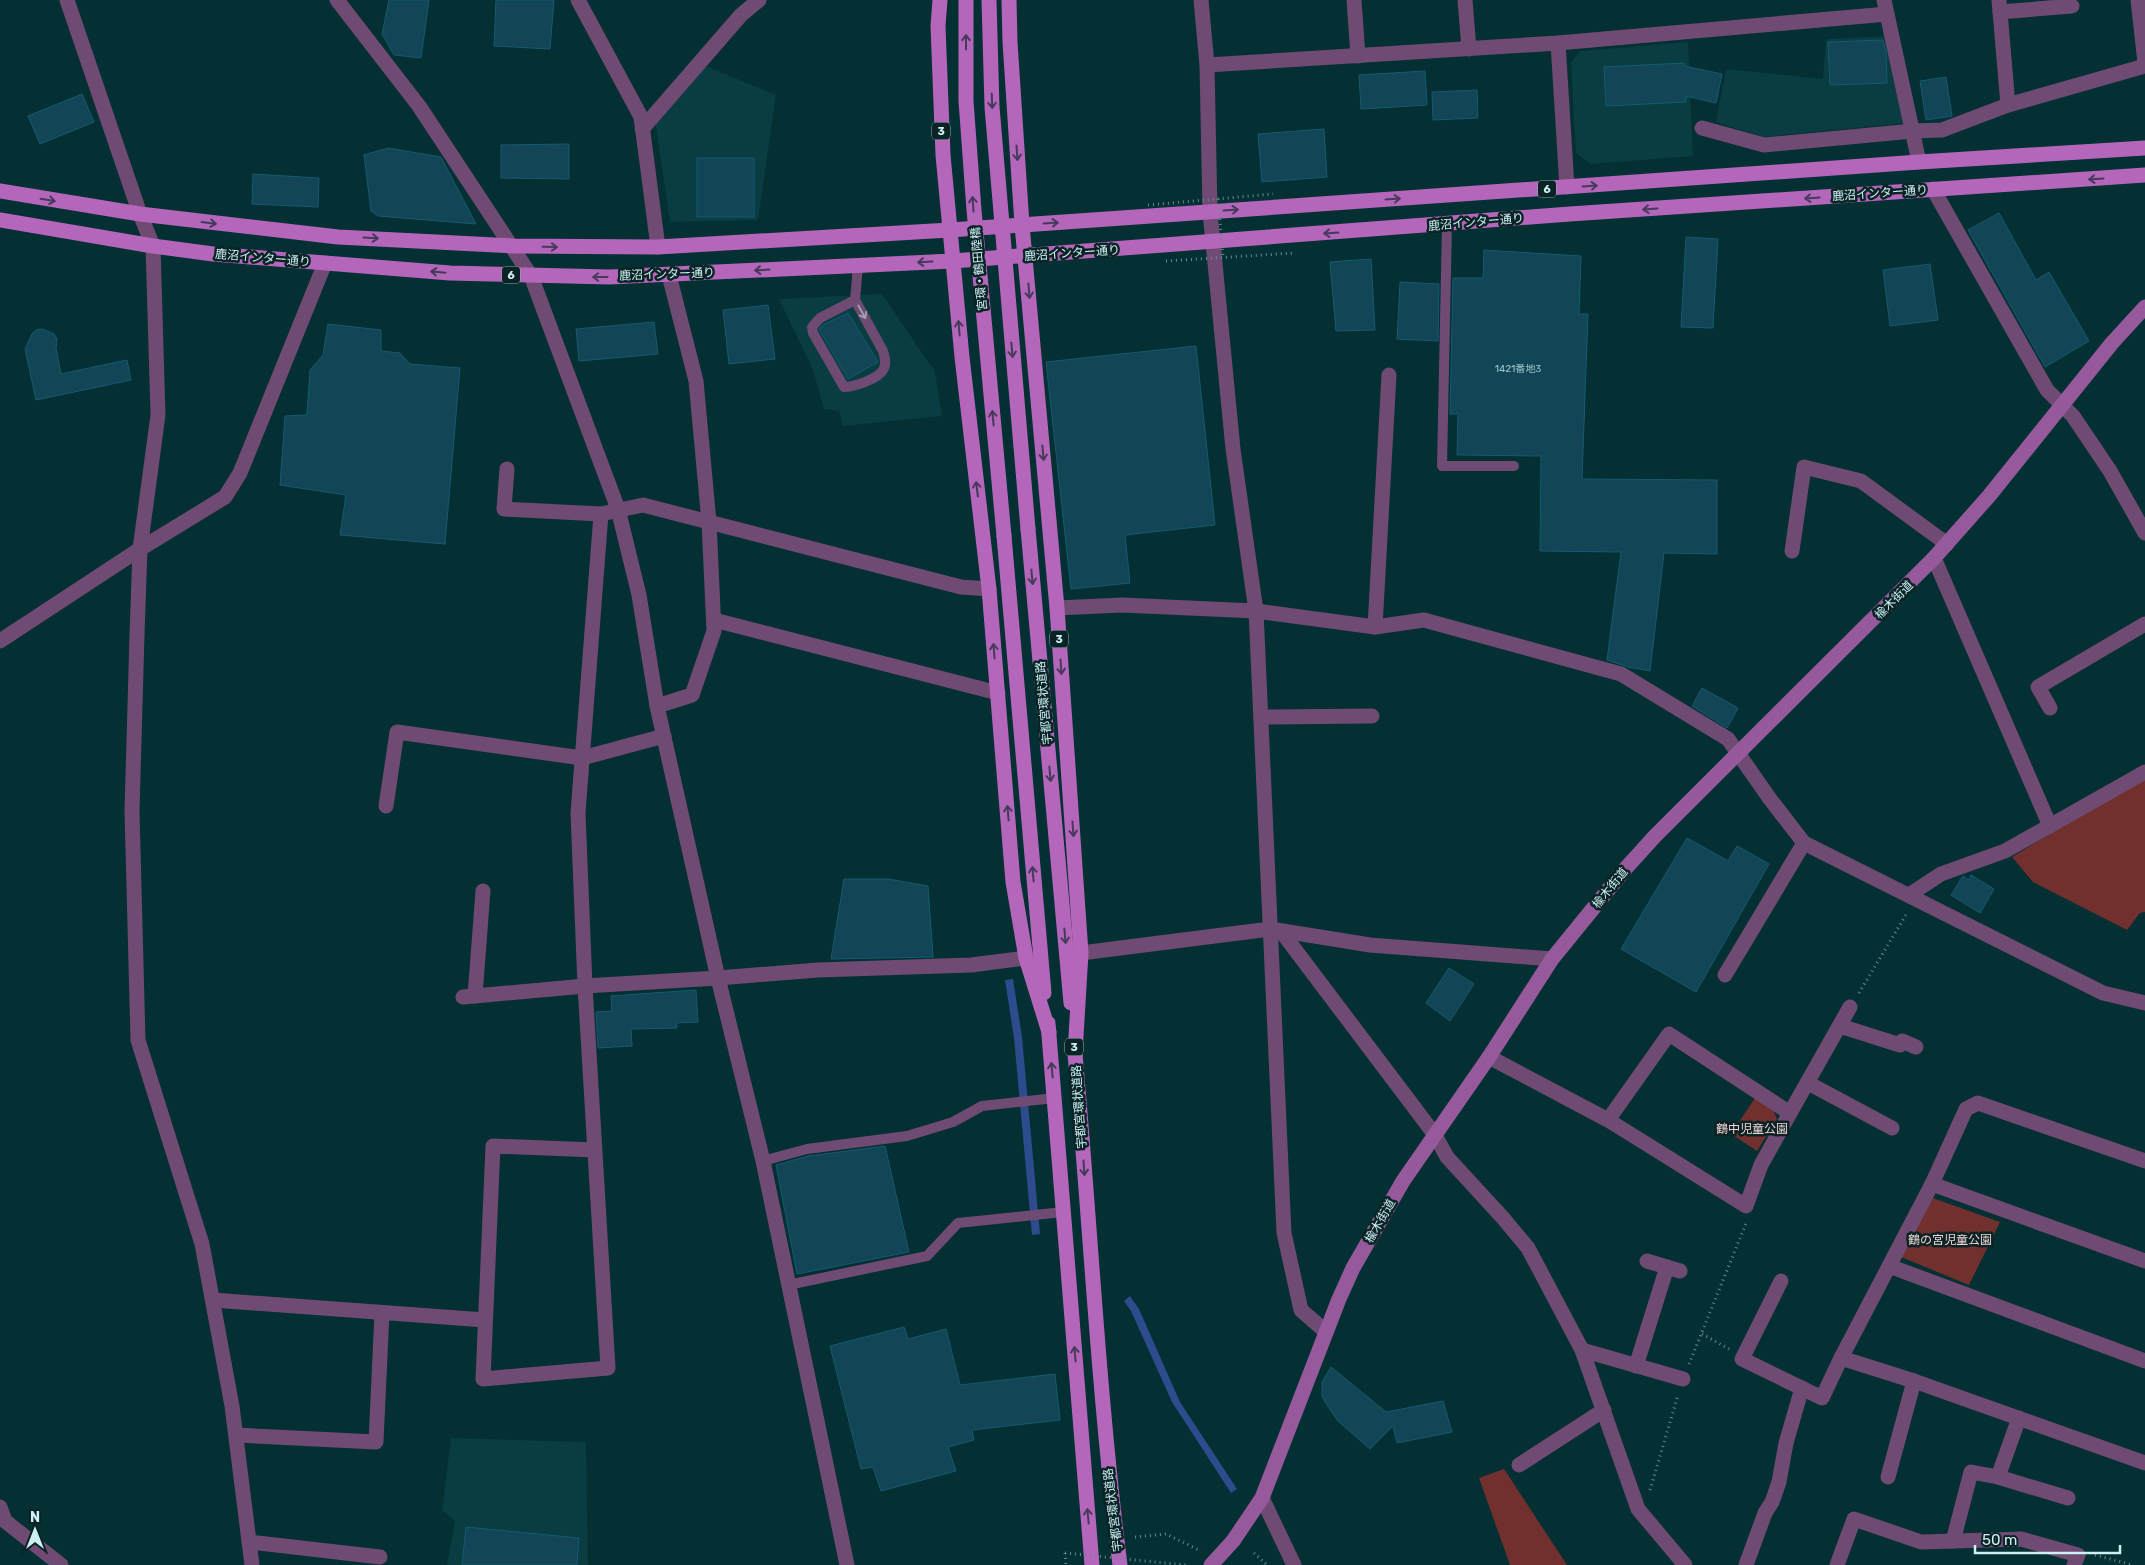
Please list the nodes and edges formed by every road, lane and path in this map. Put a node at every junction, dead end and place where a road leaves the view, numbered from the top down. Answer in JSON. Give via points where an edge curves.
{"nodes":[{"id":1,"x":67,"y":0,"type":"edge"},
{"id":2,"x":337,"y":0,"type":"edge"},
{"id":3,"x":578,"y":0,"type":"edge"},
{"id":4,"x":759,"y":0,"type":"edge"},
{"id":5,"x":940,"y":0,"type":"edge"},
{"id":6,"x":966,"y":0,"type":"edge"},
{"id":7,"x":989,"y":0,"type":"edge"},
{"id":8,"x":1009,"y":0,"type":"edge"},
{"id":9,"x":1201,"y":0,"type":"edge"},
{"id":10,"x":1354,"y":0,"type":"edge"},
{"id":11,"x":1465,"y":0,"type":"edge"},
{"id":12,"x":2140,"y":0,"type":"edge"},
{"id":13,"x":1999,"y":6,"type":"edge"},
{"id":14,"x":2072,"y":6,"type":"dead end"},
{"id":15,"x":1886,"y":7,"type":"edge"},
{"id":16,"x":1558,"y":43,"type":"junction"},
{"id":17,"x":1469,"y":49,"type":"junction"},
{"id":18,"x":1358,"y":56,"type":"junction"},
{"id":19,"x":2145,"y":64,"type":"edge"},
{"id":20,"x":1207,"y":66,"type":"junction"},
{"id":21,"x":2008,"y":105,"type":"junction"},
{"id":22,"x":1702,"y":128,"type":"dead end"},
{"id":23,"x":642,"y":129,"type":"junction"},
{"id":24,"x":1913,"y":130,"type":"junction"},
{"id":25,"x":2145,"y":148,"type":"edge"},
{"id":26,"x":1918,"y":162,"type":"junction"},
{"id":27,"x":2145,"y":175,"type":"edge"},
{"id":28,"x":1567,"y":187,"type":"junction"},
{"id":29,"x":1933,"y":189,"type":"junction"},
{"id":30,"x":0,"y":191,"type":"edge"},
{"id":31,"x":1273,"y":194,"type":"dead end"},
{"id":32,"x":1148,"y":205,"type":"dead end"},
{"id":33,"x":1214,"y":206,"type":"junction"},
{"id":34,"x":140,"y":214,"type":"junction"},
{"id":35,"x":0,"y":220,"type":"edge"},
{"id":36,"x":1447,"y":224,"type":"junction"},
{"id":37,"x":1022,"y":225,"type":"junction"},
{"id":38,"x":950,"y":230,"type":"junction"},
{"id":39,"x":1214,"y":242,"type":"junction"},
{"id":40,"x":153,"y":246,"type":"junction"},
{"id":41,"x":513,"y":246,"type":"junction"},
{"id":42,"x":658,"y":246,"type":"junction"},
{"id":43,"x":1294,"y":253,"type":"dead end"},
{"id":44,"x":1026,"y":256,"type":"junction"},
{"id":45,"x":1223,"y":258,"type":"junction"},
{"id":46,"x":953,"y":261,"type":"junction"},
{"id":47,"x":1166,"y":261,"type":"dead end"},
{"id":48,"x":325,"y":263,"type":"junction"},
{"id":49,"x":858,"y":266,"type":"junction"},
{"id":50,"x":669,"y":274,"type":"junction"},
{"id":51,"x":531,"y":276,"type":"junction"},
{"id":52,"x":855,"y":300,"type":"junction"},
{"id":53,"x":2145,"y":307,"type":"edge"},
{"id":54,"x":1389,"y":375,"type":"dead end"},
{"id":55,"x":2062,"y":405,"type":"junction"},
{"id":56,"x":1514,"y":466,"type":"dead end"},
{"id":57,"x":507,"y":470,"type":"dead end"},
{"id":58,"x":618,"y":509,"type":"junction"},
{"id":59,"x":601,"y":514,"type":"junction"},
{"id":60,"x":709,"y":522,"type":"junction"},
{"id":61,"x":2145,"y":533,"type":"edge"},
{"id":62,"x":1004,"y":536,"type":"joint"},
{"id":63,"x":1947,"y":544,"type":"junction"},
{"id":64,"x":140,"y":549,"type":"junction"},
{"id":65,"x":1792,"y":551,"type":"dead end"},
{"id":66,"x":1934,"y":558,"type":"junction"},
{"id":67,"x":989,"y":589,"type":"junction"},
{"id":68,"x":1057,"y":608,"type":"junction"},
{"id":69,"x":1256,"y":611,"type":"junction"},
{"id":70,"x":714,"y":620,"type":"junction"},
{"id":71,"x":2145,"y":624,"type":"edge"},
{"id":72,"x":1375,"y":627,"type":"junction"},
{"id":73,"x":0,"y":641,"type":"edge"},
{"id":74,"x":998,"y":693,"type":"junction"},
{"id":75,"x":657,"y":706,"type":"junction"},
{"id":76,"x":2050,"y":708,"type":"dead end"},
{"id":77,"x":1372,"y":716,"type":"dead end"},
{"id":78,"x":1261,"y":717,"type":"junction"},
{"id":79,"x":664,"y":736,"type":"junction"},
{"id":80,"x":1738,"y":752,"type":"junction"},
{"id":81,"x":582,"y":758,"type":"junction"},
{"id":82,"x":2145,"y":772,"type":"edge"},
{"id":83,"x":386,"y":806,"type":"dead end"},
{"id":84,"x":2050,"y":826,"type":"junction"},
{"id":85,"x":1804,"y":843,"type":"junction"},
{"id":86,"x":483,"y":891,"type":"dead end"},
{"id":87,"x":1913,"y":896,"type":"junction"},
{"id":88,"x":1276,"y":930,"type":"junction"},
{"id":89,"x":1081,"y":953,"type":"junction"},
{"id":90,"x":1026,"y":958,"type":"junction"},
{"id":91,"x":1552,"y":959,"type":"junction"},
{"id":92,"x":1725,"y":975,"type":"dead end"},
{"id":93,"x":718,"y":978,"type":"junction"},
{"id":94,"x":585,"y":986,"type":"junction"},
{"id":95,"x":2145,"y":1003,"type":"edge"},
{"id":96,"x":1850,"y":1006,"type":"joint"},
{"id":97,"x":1840,"y":1026,"type":"junction"},
{"id":98,"x":1048,"y":1032,"type":"junction"},
{"id":99,"x":1916,"y":1047,"type":"dead end"},
{"id":100,"x":1075,"y":1053,"type":"junction"},
{"id":101,"x":1489,"y":1057,"type":"junction"},
{"id":102,"x":1808,"y":1083,"type":"junction"},
{"id":103,"x":1054,"y":1098,"type":"junction"},
{"id":104,"x":1790,"y":1114,"type":"junction"},
{"id":105,"x":1608,"y":1120,"type":"junction"},
{"id":106,"x":1892,"y":1128,"type":"dead end"},
{"id":107,"x":1435,"y":1135,"type":"junction"},
{"id":108,"x":595,"y":1150,"type":"junction"},
{"id":109,"x":763,"y":1160,"type":"junction"},
{"id":110,"x":2145,"y":1161,"type":"edge"},
{"id":111,"x":1932,"y":1184,"type":"junction"},
{"id":112,"x":1746,"y":1206,"type":"junction"},
{"id":113,"x":1063,"y":1212,"type":"junction"},
{"id":114,"x":1647,"y":1261,"type":"dead end"},
{"id":115,"x":2145,"y":1261,"type":"edge"},
{"id":116,"x":1889,"y":1266,"type":"junction"},
{"id":117,"x":1781,"y":1281,"type":"dead end"},
{"id":118,"x":788,"y":1285,"type":"junction"},
{"id":119,"x":212,"y":1300,"type":"junction"},
{"id":120,"x":382,"y":1313,"type":"junction"},
{"id":121,"x":486,"y":1320,"type":"junction"},
{"id":122,"x":1325,"y":1331,"type":"junction"},
{"id":123,"x":1702,"y":1334,"type":"junction"},
{"id":124,"x":1582,"y":1350,"type":"junction"},
{"id":125,"x":1743,"y":1357,"type":"junction"},
{"id":126,"x":1841,"y":1358,"type":"junction"},
{"id":127,"x":2145,"y":1361,"type":"edge"},
{"id":128,"x":1636,"y":1366,"type":"junction"},
{"id":129,"x":1683,"y":1379,"type":"junction"},
{"id":130,"x":1914,"y":1381,"type":"junction"},
{"id":131,"x":1802,"y":1388,"type":"junction"},
{"id":132,"x":1604,"y":1410,"type":"junction"},
{"id":133,"x":2019,"y":1418,"type":"junction"},
{"id":134,"x":236,"y":1435,"type":"junction"},
{"id":135,"x":2145,"y":1463,"type":"edge"},
{"id":136,"x":1518,"y":1465,"type":"dead end"},
{"id":137,"x":1888,"y":1476,"type":"dead end"},
{"id":138,"x":1998,"y":1477,"type":"junction"},
{"id":139,"x":1262,"y":1498,"type":"junction"},
{"id":140,"x":2068,"y":1498,"type":"dead end"},
{"id":141,"x":0,"y":1507,"type":"edge"},
{"id":142,"x":1643,"y":1515,"type":"junction"},
{"id":143,"x":1135,"y":1538,"type":"dead end"},
{"id":144,"x":1953,"y":1541,"type":"junction"},
{"id":145,"x":249,"y":1542,"type":"junction"},
{"id":146,"x":1254,"y":1553,"type":"dead end"},
{"id":147,"x":380,"y":1557,"type":"dead end"},
{"id":148,"x":1208,"y":1558,"type":"edge"},
{"id":149,"x":2076,"y":1560,"type":"edge"},
{"id":150,"x":61,"y":1565,"type":"edge"},
{"id":151,"x":252,"y":1565,"type":"edge"},
{"id":152,"x":847,"y":1565,"type":"edge"},
{"id":153,"x":1066,"y":1565,"type":"edge"},
{"id":154,"x":1092,"y":1565,"type":"edge"},
{"id":155,"x":1120,"y":1565,"type":"edge"},
{"id":156,"x":1186,"y":1565,"type":"edge"},
{"id":157,"x":1267,"y":1565,"type":"edge"},
{"id":158,"x":1294,"y":1565,"type":"edge"},
{"id":159,"x":1685,"y":1565,"type":"edge"},
{"id":160,"x":1746,"y":1565,"type":"edge"},
{"id":161,"x":1837,"y":1565,"type":"edge"},
{"id":162,"x":2133,"y":1565,"type":"edge"}],
"edges":[{"from":1,"to":34,"type":"street"},
{"from":2,"to":41,"type":"street","via":[[420,106]]},
{"from":3,"to":23,"type":"street","via":[[641,117]]},
{"from":4,"to":23,"type":"street","via":[[741,15]]},
{"from":5,"to":38,"type":"main road","number":"3","via":[[939,95]]},
{"from":62,"to":6,"type":"main road","name":"宮環・鶴田陸橋","number":"3","one_way":true,"bridge":true,"via":[[966,101]]},
{"from":7,"to":100,"type":"main road","name":"宇都宮環状道路","number":"3","one_way":true,"bridge":true,"via":[[992,107]]},
{"from":8,"to":37,"type":"main road","number":"3","one_way":true},
{"from":9,"to":20,"type":"street"},
{"from":10,"to":18,"type":"street"},
{"from":11,"to":17,"type":"street"},
{"from":12,"to":19,"type":"street"},
{"from":13,"to":14,"type":"street"},
{"from":13,"to":21,"type":"street"},
{"from":15,"to":16,"type":"street"},
{"from":15,"to":24,"type":"street"},
{"from":16,"to":17,"type":"street"},
{"from":16,"to":28,"type":"street"},
{"from":17,"to":18,"type":"street"},
{"from":18,"to":20,"type":"street"},
{"from":19,"to":21,"type":"street"},
{"from":20,"to":33,"type":"street"},
{"from":21,"to":24,"type":"street","via":[[1942,130]]},
{"from":22,"to":24,"type":"street","via":[[1764,145]]},
{"from":23,"to":42,"type":"street"},
{"from":24,"to":26,"type":"street"},
{"from":25,"to":26,"type":"main road","number":"6"},
{"from":28,"to":26,"type":"main road","number":"6","one_way":true},
{"from":27,"to":29,"type":"main road","name":"鹿沼インター通り","number":"6","one_way":true},
{"from":33,"to":28,"type":"main road","number":"6","one_way":true},
{"from":29,"to":36,"type":"main road","name":"鹿沼インター通り","number":"6","one_way":true},
{"from":29,"to":55,"type":"street","via":[[2047,390]]},
{"from":30,"to":34,"type":"main road","number":"6","one_way":true},
{"from":31,"to":33,"type":"path","bridge":true},
{"from":32,"to":33,"type":"path","bridge":true},
{"from":37,"to":33,"type":"main road","number":"6","one_way":true},
{"from":33,"to":39,"type":"street"},
{"from":33,"to":45,"type":"path","bridge":true},
{"from":34,"to":40,"type":"street"},
{"from":34,"to":41,"type":"main road","number":"6","one_way":true,"via":[[338,236]]},
{"from":35,"to":40,"type":"main road","name":"鹿沼インター通り","number":"6"},
{"from":36,"to":39,"type":"main road","name":"鹿沼インター通り","number":"6","one_way":true},
{"from":36,"to":56,"type":"lane","via":[[1442,466]]},
{"from":37,"to":38,"type":"main road","number":"6"},
{"from":37,"to":44,"type":"main road","number":"3"},
{"from":38,"to":42,"type":"main road","number":"6"},
{"from":38,"to":46,"type":"main road","number":"3"},
{"from":39,"to":44,"type":"main road","name":"鹿沼インター通り","number":"6"},
{"from":39,"to":69,"type":"street","via":[[1233,449]]},
{"from":40,"to":48,"type":"main road","name":"鹿沼インター通り","number":"6"},
{"from":40,"to":64,"type":"street","via":[[158,415]]},
{"from":41,"to":42,"type":"main road","number":"6","one_way":true},
{"from":41,"to":51,"type":"street"},
{"from":43,"to":45,"type":"path","bridge":true},
{"from":44,"to":46,"type":"main road","name":"鹿沼インター通り","number":"6"},
{"from":44,"to":68,"type":"main road","number":"3","one_way":true},
{"from":45,"to":47,"type":"path","bridge":true},
{"from":46,"to":49,"type":"main road","name":"鹿沼インター通り","number":"6","one_way":true},
{"from":67,"to":46,"type":"main road","number":"3","one_way":true},
{"from":51,"to":48,"type":"main road","name":"鹿沼インター通り","number":"6","one_way":true},
{"from":48,"to":64,"type":"street","via":[[240,473],[224,498]]},
{"from":49,"to":50,"type":"main road","name":"鹿沼インター通り","number":"6","one_way":true},
{"from":49,"to":52,"type":"lane"},
{"from":50,"to":51,"type":"main road","name":"鹿沼インター通り","number":"6","one_way":true},
{"from":50,"to":60,"type":"street","via":[[696,381]]},
{"from":51,"to":58,"type":"street"},
{"from":52,"to":52,"type":"lane","one_way":true,"via":[[886,360],[881,374],[855,387],[844,387],[812,327],[820,318]]},
{"from":53,"to":55,"type":"street","name":"楡木街道"},
{"from":54,"to":72,"type":"street"},
{"from":55,"to":61,"type":"street","via":[[2110,471]]},
{"from":55,"to":63,"type":"street","name":"楡木街道"},
{"from":57,"to":59,"type":"street","via":[[504,509]]},
{"from":58,"to":59,"type":"street"},
{"from":58,"to":60,"type":"street","via":[[643,505]]},
{"from":58,"to":75,"type":"street","via":[[639,595]]},
{"from":59,"to":81,"type":"street"},
{"from":60,"to":67,"type":"street","via":[[962,587]]},
{"from":60,"to":70,"type":"street"},
{"from":98,"to":62,"type":"main road","name":"宇都宮環状道路","number":"3","one_way":true},
{"from":63,"to":65,"type":"street","via":[[1861,481],[1804,467]]},
{"from":63,"to":66,"type":"street","name":"楡木街道"},
{"from":64,"to":73,"type":"street"},
{"from":64,"to":119,"type":"street","via":[[132,811],[138,1040],[202,1244]]},
{"from":66,"to":80,"type":"street","name":"楡木街道"},
{"from":66,"to":84,"type":"street"},
{"from":74,"to":67,"type":"main road","number":"3","one_way":true},
{"from":68,"to":69,"type":"street","via":[[1122,605]]},
{"from":68,"to":89,"type":"main road","number":"3","one_way":true},
{"from":69,"to":72,"type":"street"},
{"from":69,"to":78,"type":"street"},
{"from":70,"to":74,"type":"street"},
{"from":70,"to":75,"type":"street","via":[[714,630],[692,695]]},
{"from":71,"to":76,"type":"street","via":[[2038,687]]},
{"from":72,"to":80,"type":"street","via":[[1424,620],[1621,674],[1728,739]]},
{"from":90,"to":74,"type":"main road","number":"3","one_way":true,"via":[[1014,889]]},
{"from":75,"to":79,"type":"street"},
{"from":77,"to":78,"type":"street"},
{"from":78,"to":88,"type":"street"},
{"from":79,"to":81,"type":"street"},
{"from":79,"to":93,"type":"street"},
{"from":80,"to":85,"type":"street","via":[[1774,806]]},
{"from":80,"to":91,"type":"street","name":"楡木街道","via":[[1626,868]]},
{"from":81,"to":83,"type":"street","via":[[397,732]]},
{"from":81,"to":94,"type":"street","via":[[578,813]]},
{"from":82,"to":84,"type":"street"},
{"from":84,"to":87,"type":"street","via":[[2005,851],[1941,874]]},
{"from":85,"to":87,"type":"street"},
{"from":85,"to":92,"type":"street"},
{"from":86,"to":94,"type":"street","via":[[469,997]]},
{"from":87,"to":95,"type":"street","via":[[2053,970],[2103,993]]},
{"from":87,"to":96,"type":"path"},
{"from":88,"to":89,"type":"street"},
{"from":88,"to":91,"type":"street","via":[[1370,945]]},
{"from":88,"to":107,"type":"street"},
{"from":88,"to":122,"type":"street","via":[[1284,1233],[1301,1310]]},
{"from":89,"to":100,"type":"main road","number":"3"},
{"from":90,"to":93,"type":"street","via":[[971,965],[818,970]]},
{"from":90,"to":98,"type":"main road","number":"3"},
{"from":91,"to":101,"type":"street","name":"楡木街道"},
{"from":93,"to":94,"type":"street"},
{"from":93,"to":109,"type":"street"},
{"from":94,"to":108,"type":"street"},
{"from":96,"to":97,"type":"street"},
{"from":97,"to":99,"type":"street"},
{"from":97,"to":102,"type":"street"},
{"from":103,"to":98,"type":"main road","name":"宇都宮環状道路","number":"3","one_way":true},
{"from":100,"to":155,"type":"main road","name":"宇都宮環状道路","number":"3","one_way":true,"via":[[1099,1372]]},
{"from":101,"to":105,"type":"street"},
{"from":101,"to":107,"type":"street","name":"楡木街道"},
{"from":102,"to":104,"type":"street"},
{"from":102,"to":106,"type":"street"},
{"from":103,"to":109,"type":"lane","via":[[982,1106],[953,1122],[907,1136],[806,1149]]},
{"from":103,"to":113,"type":"main road","name":"宇都宮環状道路","number":"3"},
{"from":104,"to":105,"type":"street","via":[[1669,1034]]},
{"from":104,"to":112,"type":"street","via":[[1761,1165]]},
{"from":105,"to":112,"type":"street"},
{"from":107,"to":122,"type":"street","name":"楡木街道","via":[[1403,1181],[1353,1268]]},
{"from":107,"to":124,"type":"street","via":[[1447,1157],[1528,1248]]},
{"from":108,"to":121,"type":"street","via":[[492,1146]]},
{"from":108,"to":121,"type":"street","via":[[608,1368],[483,1379]]},
{"from":109,"to":118,"type":"street"},
{"from":110,"to":111,"type":"street","via":[[1978,1103],[1966,1109]]},
{"from":111,"to":115,"type":"street"},
{"from":111,"to":116,"type":"street"},
{"from":112,"to":123,"type":"path","via":[[1746,1225]]},
{"from":113,"to":118,"type":"lane","via":[[958,1223],[927,1256]]},
{"from":154,"to":113,"type":"main road","name":"宇都宮環状道路","number":"3","one_way":true},
{"from":114,"to":128,"type":"street","via":[[1674,1269]]},
{"from":116,"to":126,"type":"street"},
{"from":116,"to":127,"type":"street"},
{"from":117,"to":125,"type":"street"},
{"from":118,"to":152,"type":"street"},
{"from":119,"to":120,"type":"street"},
{"from":119,"to":134,"type":"street"},
{"from":120,"to":121,"type":"street"},
{"from":120,"to":134,"type":"street","via":[[376,1442]]},
{"from":122,"to":139,"type":"street","name":"楡木街道"},
{"from":123,"to":125,"type":"path"},
{"from":123,"to":129,"type":"path"},
{"from":124,"to":128,"type":"street"},
{"from":124,"to":132,"type":"street"},
{"from":125,"to":131,"type":"street"},
{"from":126,"to":130,"type":"street"},
{"from":126,"to":131,"type":"street","via":[[1822,1398]]},
{"from":128,"to":129,"type":"street"},
{"from":129,"to":142,"type":"path"},
{"from":130,"to":133,"type":"street"},
{"from":130,"to":137,"type":"street"},
{"from":131,"to":160,"type":"street","via":[[1779,1482]]},
{"from":132,"to":136,"type":"street"},
{"from":132,"to":142,"type":"street","via":[[1638,1509]]},
{"from":133,"to":135,"type":"street"},
{"from":133,"to":138,"type":"street"},
{"from":134,"to":145,"type":"street"},
{"from":138,"to":140,"type":"street"},
{"from":138,"to":144,"type":"street","via":[[1970,1472]]},
{"from":139,"to":148,"type":"street","name":"楡木街道","via":[[1233,1541]]},
{"from":139,"to":158,"type":"street"},
{"from":141,"to":150,"type":"street","via":[[5,1521]]},
{"from":142,"to":159,"type":"street"},
{"from":143,"to":148,"type":"path","via":[[1166,1534]]},
{"from":144,"to":149,"type":"street","via":[[2021,1539]]},
{"from":144,"to":161,"type":"street","via":[[1921,1542],[1854,1519]]},
{"from":145,"to":147,"type":"street"},
{"from":145,"to":151,"type":"street"},
{"from":146,"to":157,"type":"path"},
{"from":149,"to":162,"type":"path","via":[[2085,1553]]},
{"from":153,"to":156,"type":"path","bridge":true,"via":[[1065,1553]]}]}
